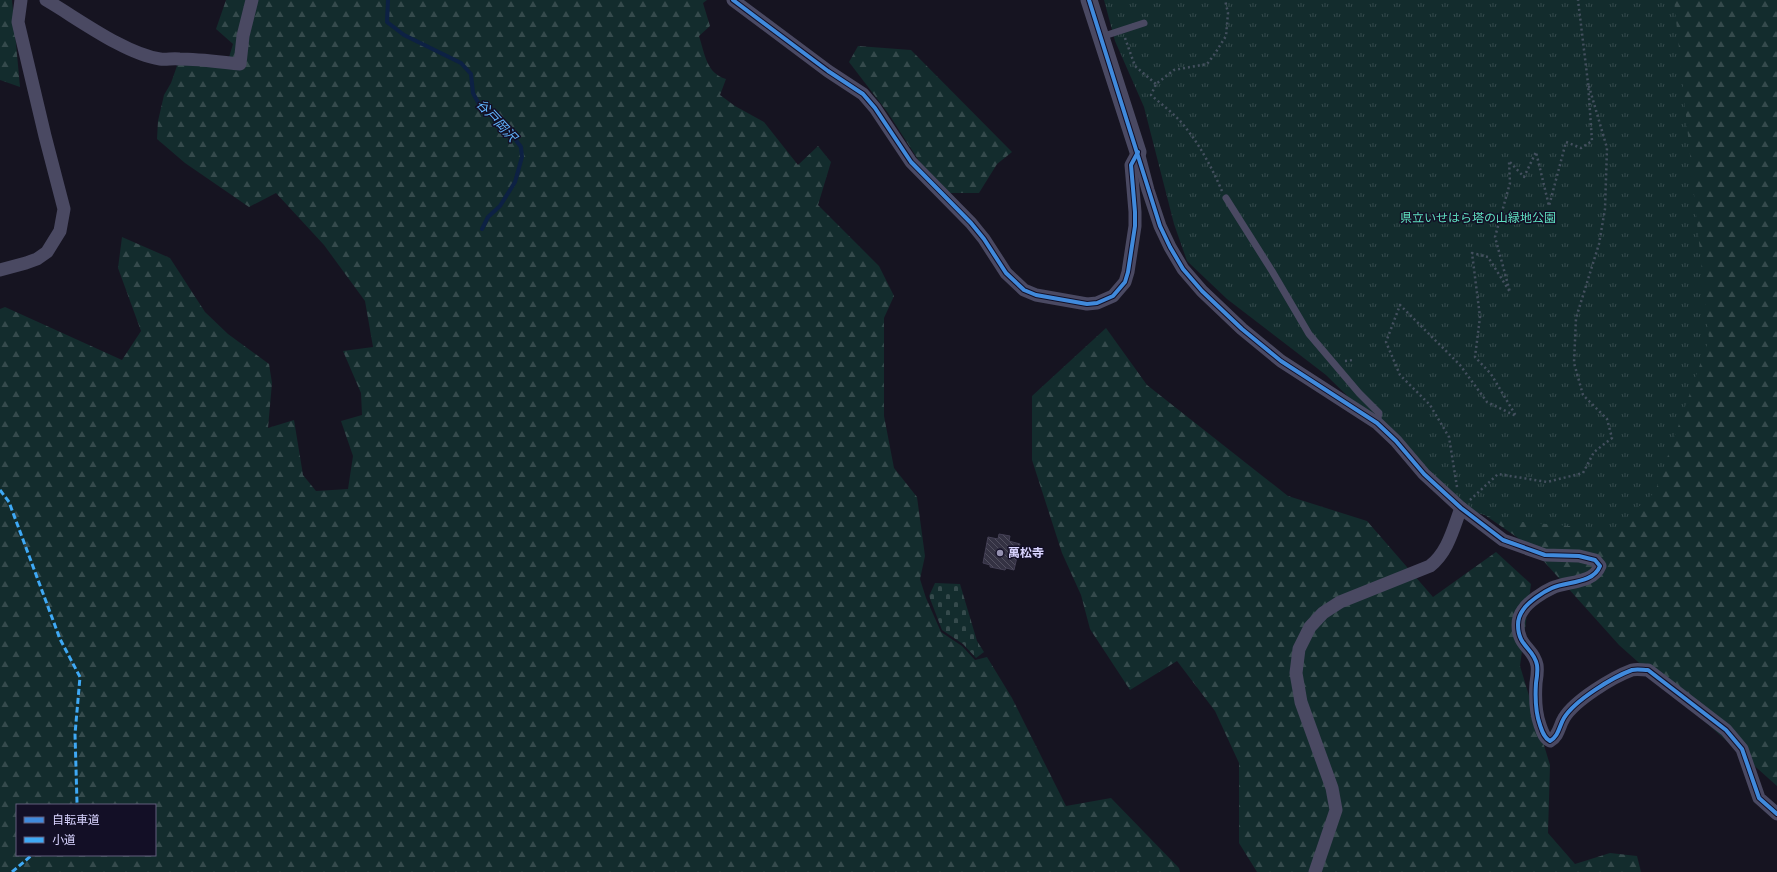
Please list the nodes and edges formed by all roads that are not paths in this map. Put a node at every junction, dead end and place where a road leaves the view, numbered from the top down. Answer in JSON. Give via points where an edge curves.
{"nodes":[{"id":1,"x":21,"y":0,"type":"edge"},
{"id":2,"x":46,"y":0,"type":"edge"},
{"id":3,"x":252,"y":0,"type":"edge"},
{"id":4,"x":733,"y":0,"type":"edge"},
{"id":5,"x":1090,"y":0,"type":"edge"},
{"id":6,"x":1144,"y":23,"type":"dead end"},
{"id":7,"x":1101,"y":37,"type":"junction"},
{"id":8,"x":1138,"y":152,"type":"junction"},
{"id":9,"x":1226,"y":198,"type":"road end"},
{"id":10,"x":0,"y":270,"type":"edge"},
{"id":11,"x":1377,"y":423,"type":"junction"},
{"id":12,"x":1461,"y":508,"type":"junction"},
{"id":13,"x":1777,"y":814,"type":"edge"},
{"id":14,"x":1315,"y":872,"type":"edge"}],
"edges":[{"from":1,"to":10,"type":"street","via":[[18,22],[64,209],[60,231],[47,252],[37,259]]},
{"from":2,"to":3,"type":"street","via":[[127,48],[141,53],[160,59],[240,64],[243,36]]},
{"from":4,"to":8,"type":"street","via":[[863,94],[911,162],[971,223],[1006,272],[1024,290],[1036,295],[1087,304],[1097,303],[1113,296],[1125,282],[1135,226],[1131,165]]},
{"from":5,"to":7,"type":"street"},
{"from":6,"to":7,"type":"lane"},
{"from":7,"to":8,"type":"street"},
{"from":8,"to":11,"type":"street","via":[[1160,226],[1183,269],[1202,291],[1281,361]]},
{"from":9,"to":11,"type":"lane","via":[[1308,334],[1379,413]]},
{"from":11,"to":12,"type":"street","via":[[1424,474]]},
{"from":12,"to":13,"type":"street","via":[[1503,540],[1544,555],[1579,556],[1596,560],[1600,566],[1597,573],[1590,578],[1552,588],[1534,600],[1523,610],[1518,621],[1520,640],[1537,663],[1536,708],[1547,739],[1554,738],[1570,711],[1599,687],[1634,670],[1648,670],[1735,739],[1742,750],[1759,798]]},
{"from":12,"to":14,"type":"street","via":[[1449,541],[1437,561],[1340,602],[1310,627],[1299,649],[1296,673],[1302,702],[1332,788],[1336,810]]}]}
